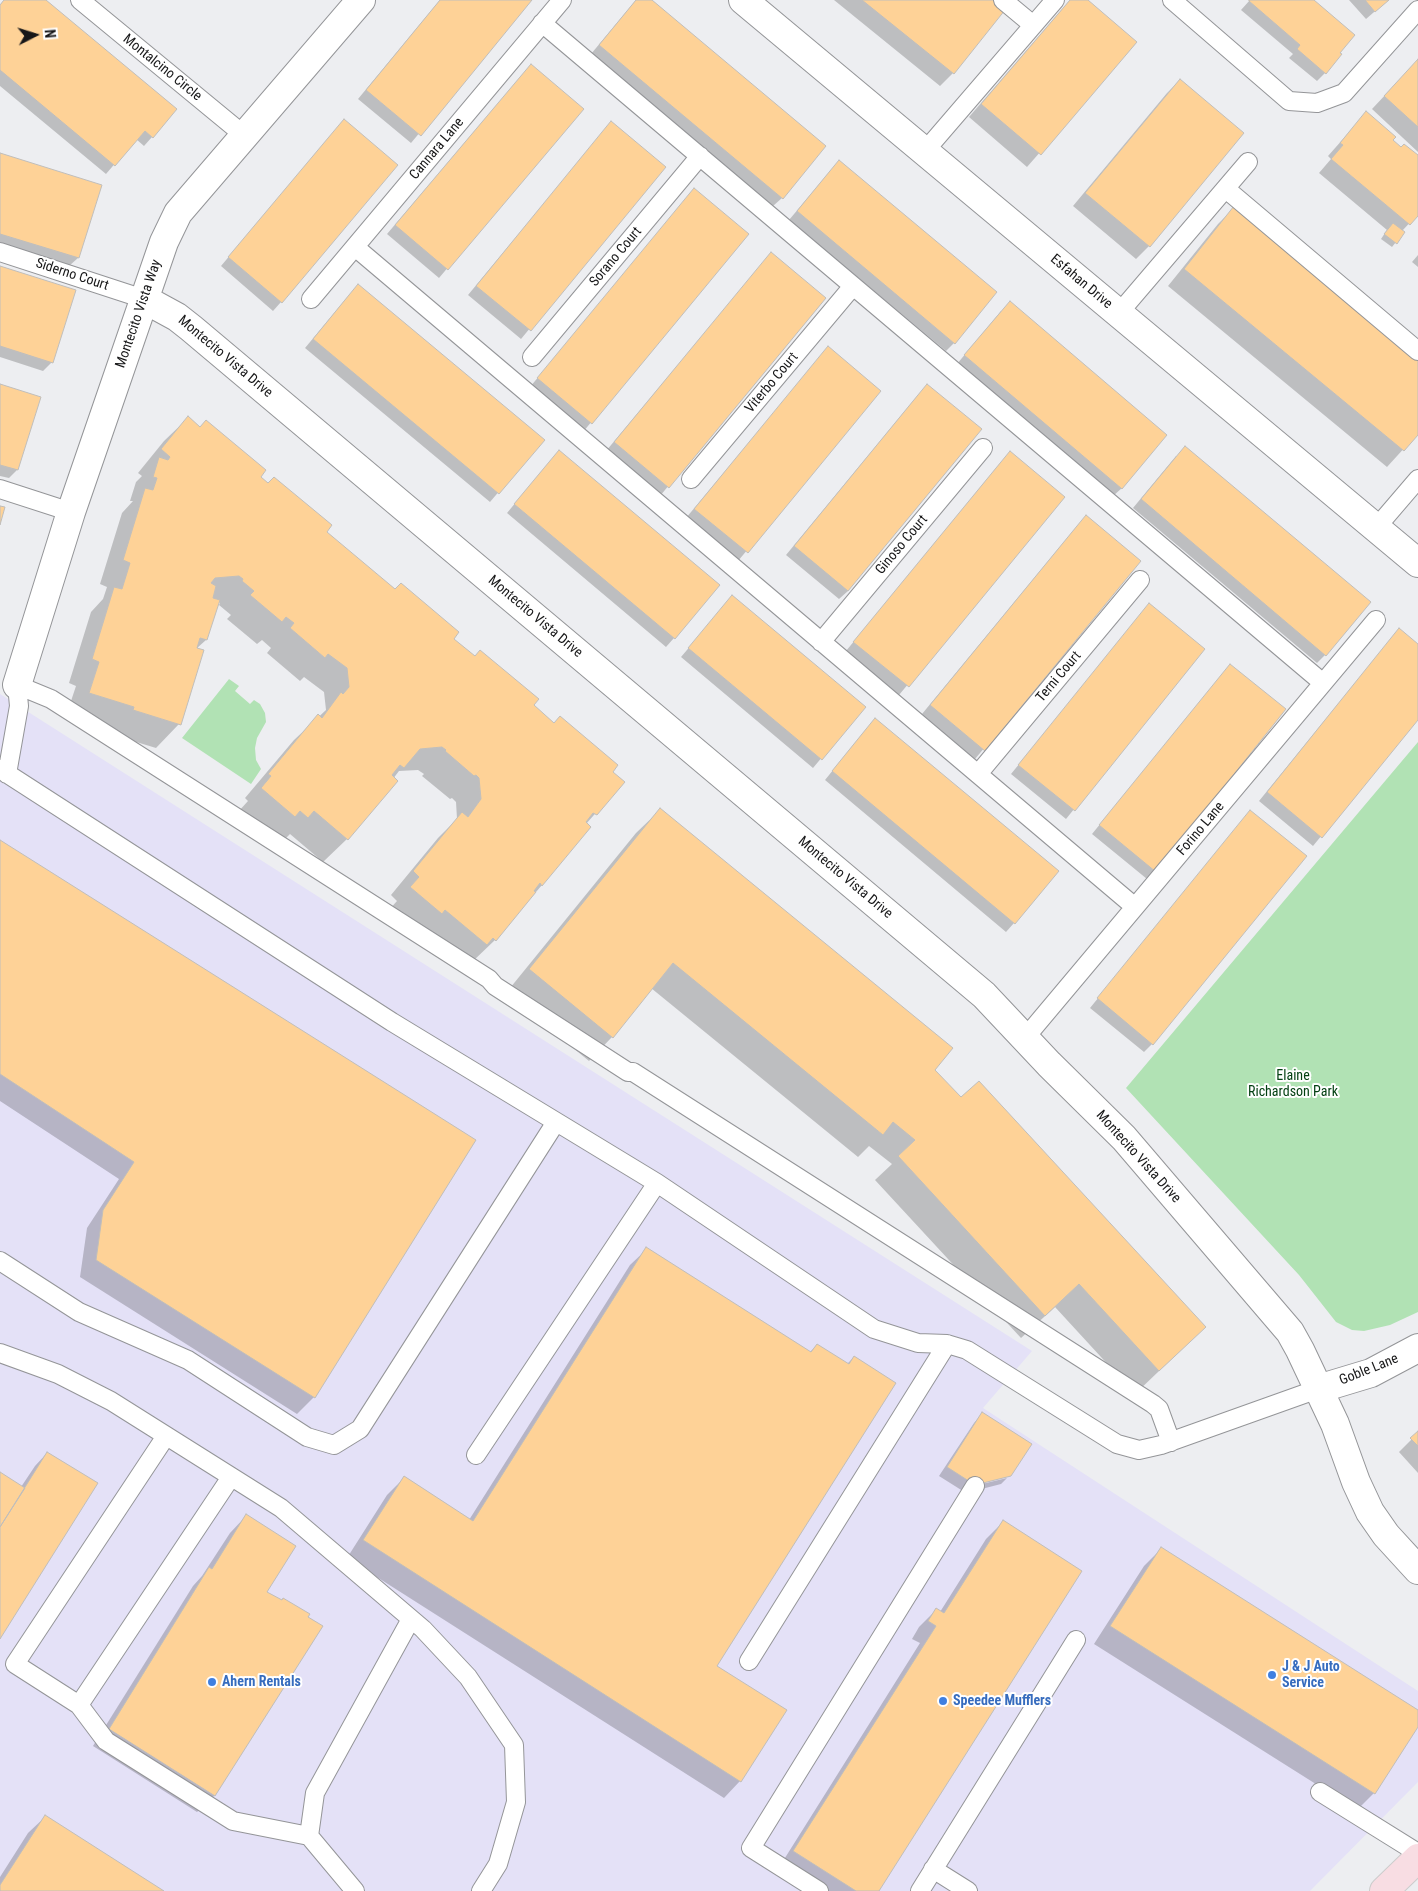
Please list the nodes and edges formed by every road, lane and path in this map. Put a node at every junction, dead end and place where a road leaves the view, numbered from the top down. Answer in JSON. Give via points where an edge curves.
{"nodes":[{"id":1,"x":80,"y":0,"type":"edge"},
{"id":2,"x":361,"y":0,"type":"edge"},
{"id":3,"x":562,"y":0,"type":"edge"},
{"id":4,"x":1003,"y":0,"type":"edge"},
{"id":5,"x":1055,"y":0,"type":"edge"},
{"id":6,"x":1172,"y":0,"type":"edge"},
{"id":7,"x":751,"y":2,"type":"edge"},
{"id":8,"x":1418,"y":10,"type":"edge"},
{"id":9,"x":542,"y":23,"type":"junction"},
{"id":10,"x":1033,"y":25,"type":"junction"},
{"id":11,"x":245,"y":136,"type":"junction"},
{"id":12,"x":925,"y":151,"type":"junction"},
{"id":13,"x":700,"y":156,"type":"junction"},
{"id":14,"x":1248,"y":162,"type":"dead end"},
{"id":15,"x":1226,"y":189,"type":"junction"},
{"id":16,"x":355,"y":247,"type":"junction"},
{"id":17,"x":0,"y":252,"type":"edge"},
{"id":18,"x":853,"y":286,"type":"junction"},
{"id":19,"x":311,"y":298,"type":"dead end"},
{"id":20,"x":144,"y":299,"type":"junction"},
{"id":21,"x":1119,"y":313,"type":"junction"},
{"id":22,"x":1418,"y":351,"type":"edge"},
{"id":23,"x":532,"y":357,"type":"dead end"},
{"id":24,"x":983,"y":448,"type":"dead end"},
{"id":25,"x":1418,"y":479,"type":"edge"},
{"id":26,"x":691,"y":480,"type":"dead end"},
{"id":27,"x":0,"y":489,"type":"edge"},
{"id":28,"x":71,"y":512,"type":"junction"},
{"id":29,"x":1376,"y":528,"type":"junction"},
{"id":30,"x":1418,"y":563,"type":"edge"},
{"id":31,"x":1140,"y":580,"type":"dead end"},
{"id":32,"x":1376,"y":620,"type":"dead end"},
{"id":33,"x":821,"y":642,"type":"junction"},
{"id":34,"x":1323,"y":683,"type":"junction"},
{"id":35,"x":18,"y":685,"type":"junction"},
{"id":36,"x":3,"y":772,"type":"edge"},
{"id":37,"x":978,"y":774,"type":"junction"},
{"id":38,"x":1135,"y":907,"type":"junction"},
{"id":39,"x":1025,"y":1038,"type":"junction"},
{"id":40,"x":556,"y":1122,"type":"junction"},
{"id":41,"x":657,"y":1183,"type":"junction"},
{"id":42,"x":0,"y":1261,"type":"edge"},
{"id":43,"x":947,"y":1344,"type":"junction"},
{"id":44,"x":1418,"y":1348,"type":"edge"},
{"id":45,"x":0,"y":1353,"type":"edge"},
{"id":46,"x":1318,"y":1390,"type":"junction"},
{"id":47,"x":166,"y":1436,"type":"junction"},
{"id":48,"x":1171,"y":1442,"type":"junction"},
{"id":49,"x":476,"y":1455,"type":"dead end"},
{"id":50,"x":231,"y":1477,"type":"junction"},
{"id":51,"x":976,"y":1486,"type":"dead end"},
{"id":52,"x":1418,"y":1570,"type":"edge"},
{"id":53,"x":411,"y":1619,"type":"junction"},
{"id":54,"x":1076,"y":1640,"type":"dead end"},
{"id":55,"x":749,"y":1661,"type":"dead end"},
{"id":56,"x":79,"y":1705,"type":"junction"},
{"id":57,"x":1320,"y":1792,"type":"dead end"},
{"id":58,"x":309,"y":1836,"type":"junction"},
{"id":59,"x":1418,"y":1853,"type":"edge"},
{"id":60,"x":1418,"y":1858,"type":"edge"},
{"id":61,"x":933,"y":1869,"type":"junction"},
{"id":62,"x":355,"y":1891,"type":"edge"},
{"id":63,"x":481,"y":1891,"type":"edge"},
{"id":64,"x":819,"y":1891,"type":"edge"},
{"id":65,"x":920,"y":1891,"type":"edge"},
{"id":66,"x":968,"y":1891,"type":"edge"},
{"id":67,"x":1384,"y":1891,"type":"edge"}],
"edges":[{"from":1,"to":11,"type":"lane","name":"Montalcino Circle"},
{"from":2,"to":11,"type":"street","name":"Montecito Vista Way"},
{"from":3,"to":9,"type":"lane","name":"Cannara Lane"},
{"from":4,"to":10,"type":"lane"},
{"from":5,"to":10,"type":"lane"},
{"from":6,"to":8,"type":"lane","via":[[1289,101],[1317,103],[1344,93]]},
{"from":7,"to":12,"type":"street","name":"Esfahan Drive"},
{"from":9,"to":13,"type":"lane"},
{"from":9,"to":16,"type":"lane","name":"Cannara Lane"},
{"from":10,"to":12,"type":"lane"},
{"from":11,"to":20,"type":"street","name":"Montecito Vista Way","via":[[178,213],[161,248]]},
{"from":12,"to":21,"type":"street","name":"Esfahan Drive"},
{"from":13,"to":18,"type":"lane"},
{"from":13,"to":23,"type":"lane","name":"Sorano Court"},
{"from":14,"to":15,"type":"lane"},
{"from":15,"to":21,"type":"lane"},
{"from":15,"to":22,"type":"lane"},
{"from":16,"to":19,"type":"lane","name":"Cannara Lane"},
{"from":16,"to":33,"type":"lane"},
{"from":17,"to":20,"type":"lane","name":"Siderno Court"},
{"from":18,"to":26,"type":"lane","name":"Viterbo Court"},
{"from":18,"to":34,"type":"lane"},
{"from":20,"to":28,"type":"street","name":"Montecito Vista Way"},
{"from":20,"to":39,"type":"street","name":"Montecito Vista Drive","via":[[191,328],[984,995]]},
{"from":21,"to":29,"type":"street","name":"Esfahan Drive"},
{"from":24,"to":33,"type":"lane","name":"Ginoso Court"},
{"from":25,"to":29,"type":"lane"},
{"from":27,"to":28,"type":"lane"},
{"from":28,"to":35,"type":"street","name":"Montecito Vista Way"},
{"from":29,"to":30,"type":"street","name":"Esfahan Drive"},
{"from":31,"to":37,"type":"lane","name":"Terni Court"},
{"from":32,"to":34,"type":"lane","name":"Forino Lane"},
{"from":33,"to":37,"type":"lane"},
{"from":34,"to":38,"type":"lane","name":"Forino Lane"},
{"from":35,"to":36,"type":"lane","via":[[19,706]]},
{"from":35,"to":48,"type":"lane","via":[[52,699],[489,979],[628,1072],[633,1072],[1159,1409]]},
{"from":36,"to":40,"type":"lane","via":[[392,1022]]},
{"from":37,"to":38,"type":"lane"},
{"from":38,"to":39,"type":"lane","name":"Forino Lane"},
{"from":39,"to":46,"type":"street","name":"Montecito Vista Drive","via":[[1124,1138],[1290,1332]]},
{"from":40,"to":41,"type":"lane"},
{"from":40,"to":42,"type":"lane","via":[[360,1429],[334,1445],[307,1437],[188,1360],[79,1312]]},
{"from":41,"to":43,"type":"lane","via":[[874,1329],[918,1343]]},
{"from":41,"to":49,"type":"lane"},
{"from":43,"to":48,"type":"lane","via":[[967,1350],[1117,1444],[1139,1450]]},
{"from":43,"to":55,"type":"lane"},
{"from":44,"to":46,"type":"street","name":"Goble Lane","via":[[1371,1372]]},
{"from":45,"to":47,"type":"lane","via":[[58,1374],[111,1401]]},
{"from":46,"to":48,"type":"lane"},
{"from":46,"to":52,"type":"street","name":"Montecito Vista Drive","via":[[1370,1512]]},
{"from":47,"to":50,"type":"lane"},
{"from":47,"to":56,"type":"lane","via":[[15,1664]]},
{"from":50,"to":53,"type":"lane","via":[[281,1508]]},
{"from":50,"to":56,"type":"lane"},
{"from":51,"to":64,"type":"lane","via":[[751,1848]]},
{"from":53,"to":58,"type":"lane","via":[[315,1793]]},
{"from":53,"to":63,"type":"lane","via":[[468,1677],[514,1745],[516,1802],[498,1864]]},
{"from":54,"to":61,"type":"lane"},
{"from":56,"to":58,"type":"lane","via":[[106,1741],[233,1821]]},
{"from":57,"to":59,"type":"lane"},
{"from":58,"to":62,"type":"lane"},
{"from":60,"to":67,"type":"main road"},
{"from":61,"to":65,"type":"lane"},
{"from":61,"to":66,"type":"lane"}]}
